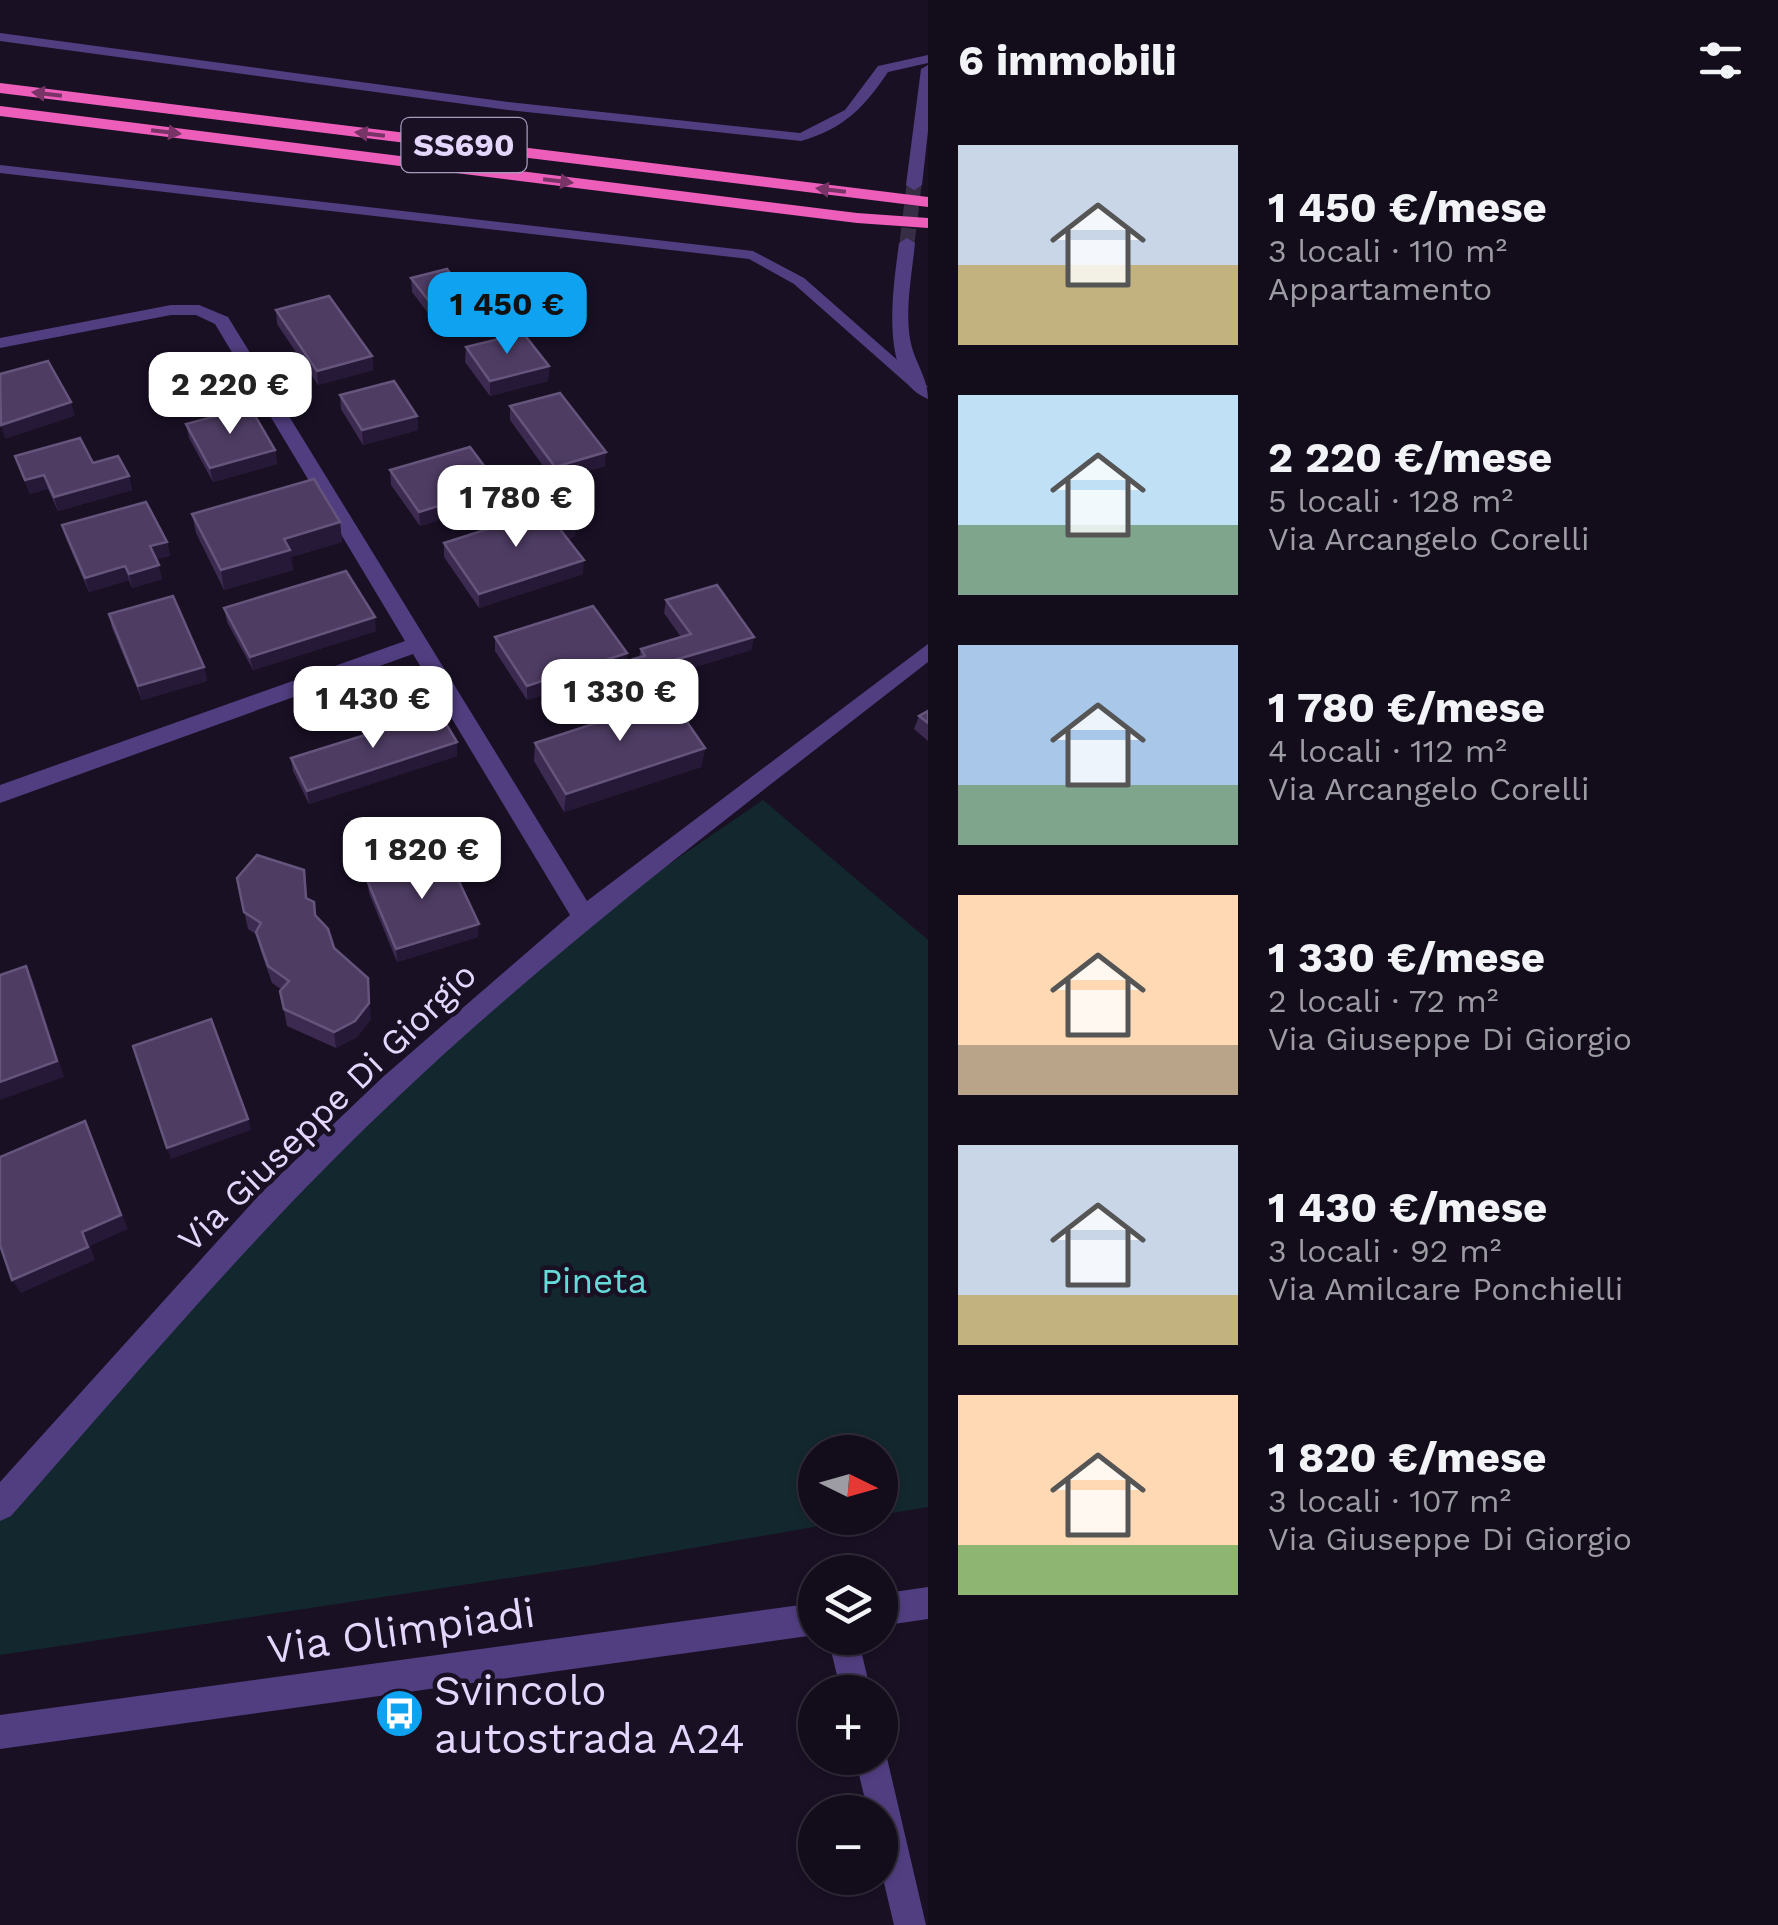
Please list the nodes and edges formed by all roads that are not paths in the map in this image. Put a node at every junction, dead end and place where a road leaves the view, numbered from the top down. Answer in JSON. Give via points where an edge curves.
{"nodes":[{"id":1,"x":0,"y":37,"type":"edge"},
{"id":2,"x":928,"y":59,"type":"edge"},
{"id":3,"x":928,"y":69,"type":"edge"},
{"id":4,"x":0,"y":88,"type":"edge"},
{"id":5,"x":0,"y":111,"type":"edge"},
{"id":6,"x":0,"y":169,"type":"edge"},
{"id":7,"x":914,"y":185,"type":"tunnel mouth"},
{"id":8,"x":928,"y":202,"type":"edge"},
{"id":9,"x":928,"y":227,"type":"edge"},
{"id":10,"x":907,"y":243,"type":"tunnel mouth"},
{"id":11,"x":0,"y":344,"type":"edge"},
{"id":12,"x":927,"y":392,"type":"edge"},
{"id":13,"x":418,"y":644,"type":"junction"},
{"id":14,"x":928,"y":651,"type":"edge"},
{"id":15,"x":0,"y":794,"type":"edge"},
{"id":16,"x":584,"y":917,"type":"junction"},
{"id":17,"x":0,"y":1505,"type":"edge"},
{"id":18,"x":928,"y":1603,"type":"edge"},
{"id":19,"x":898,"y":1607,"type":"edge"},
{"id":20,"x":798,"y":1621,"type":"edge"},
{"id":21,"x":0,"y":1732,"type":"edge"},
{"id":22,"x":875,"y":1775,"type":"edge"},
{"id":23,"x":910,"y":1925,"type":"edge"}],
"edges":[{"from":1,"to":2,"type":"lane","via":[[508,106],[801,137],[838,126],[883,69]]},
{"from":3,"to":7,"type":"street"},
{"from":8,"to":4,"type":"highway","number":"SS690","one_way":true},
{"from":5,"to":9,"type":"highway","number":"SS690","one_way":true},
{"from":6,"to":12,"type":"lane","via":[[753,256],[799,281]]},
{"from":10,"to":12,"type":"street","via":[[898,336],[908,369]]},
{"from":11,"to":13,"type":"street","via":[[160,312],[200,310],[216,317]]},
{"from":13,"to":15,"type":"street"},
{"from":13,"to":16,"type":"street"},
{"from":14,"to":16,"type":"street","name":"Via Giuseppe Di Giorgio"},
{"from":16,"to":17,"type":"street","name":"Via Giuseppe Di Giorgio","via":[[478,1006],[271,1202]]},
{"from":18,"to":19,"type":"street"},
{"from":20,"to":21,"type":"street","name":"Via Olimpiadi"},
{"from":22,"to":23,"type":"lane"}]}
